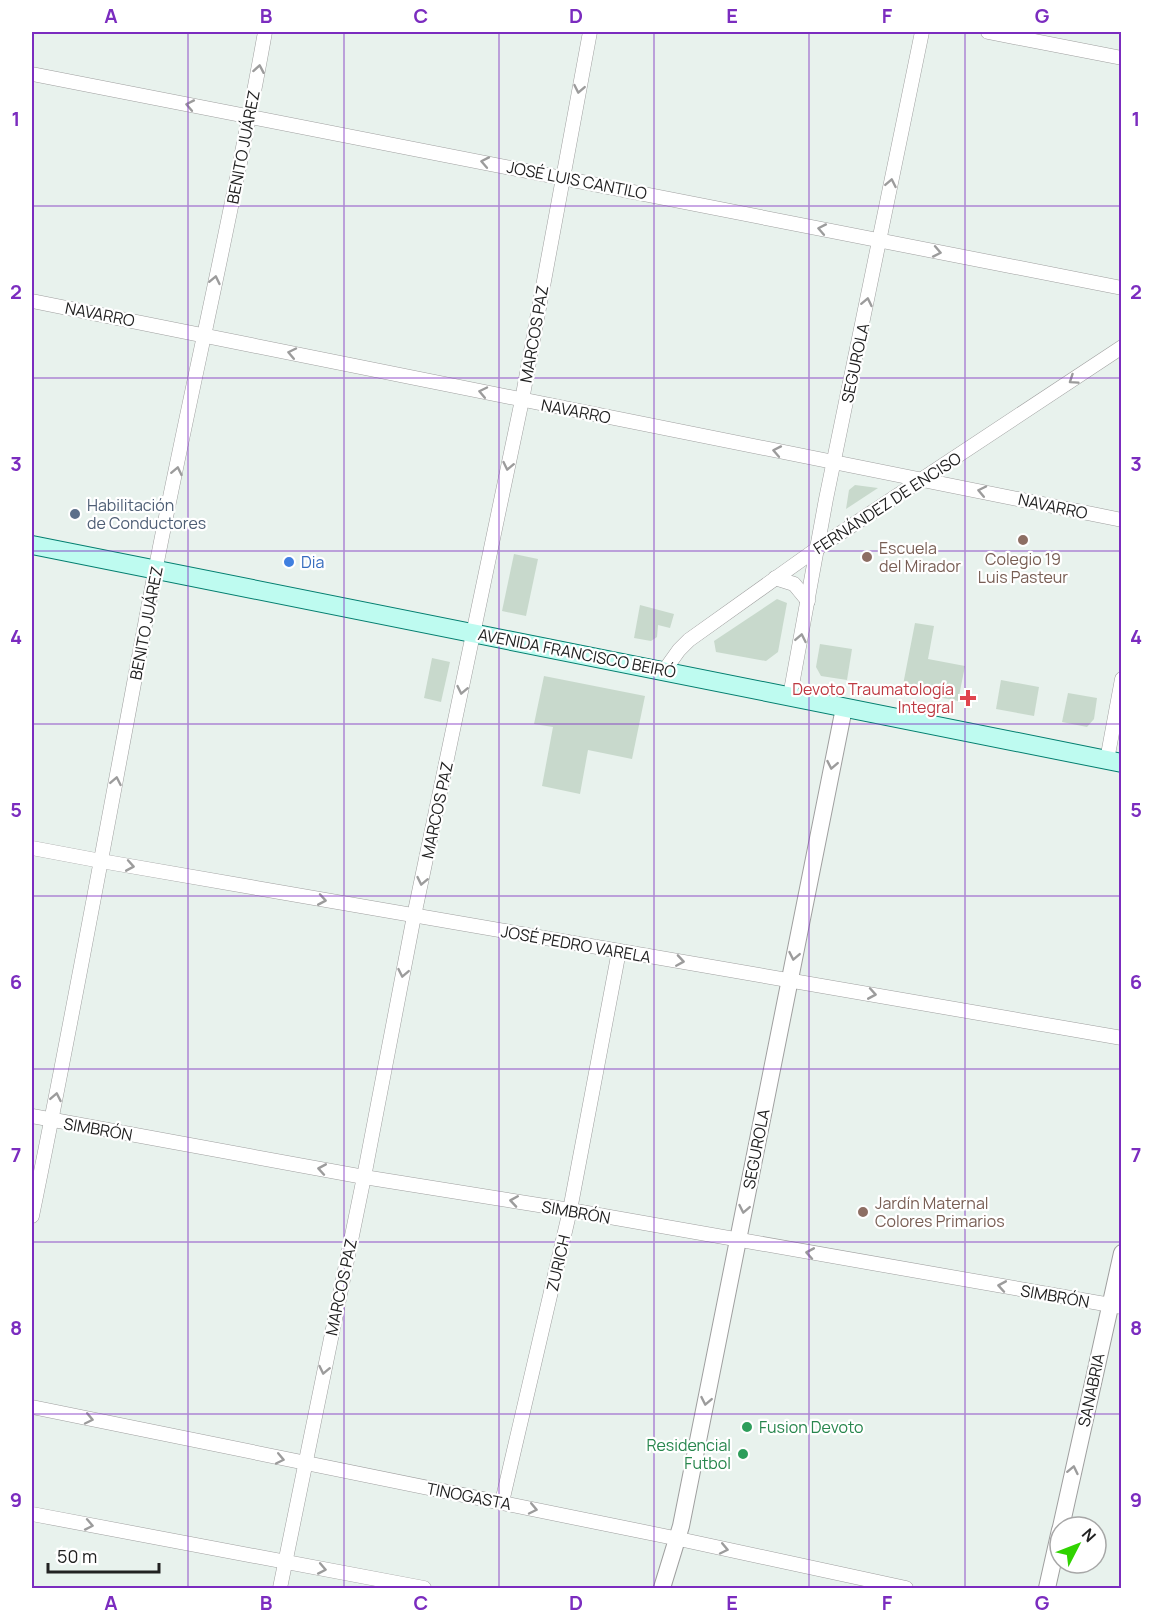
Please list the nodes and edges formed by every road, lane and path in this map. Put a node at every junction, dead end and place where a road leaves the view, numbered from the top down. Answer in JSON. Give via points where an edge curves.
{"nodes":[{"id":1,"x":265,"y":32,"type":"edge"},
{"id":2,"x":590,"y":32,"type":"edge"},
{"id":3,"x":922,"y":32,"type":"edge"},
{"id":4,"x":988,"y":32,"type":"edge"},
{"id":5,"x":1122,"y":58,"type":"edge"},
{"id":6,"x":32,"y":74,"type":"edge"},
{"id":7,"x":250,"y":117,"type":"junction"},
{"id":8,"x":563,"y":177,"type":"junction"},
{"id":9,"x":880,"y":240,"type":"junction"},
{"id":10,"x":1122,"y":288,"type":"edge"},
{"id":11,"x":32,"y":301,"type":"edge"},
{"id":12,"x":204,"y":335,"type":"junction"},
{"id":13,"x":1122,"y":347,"type":"edge"},
{"id":14,"x":522,"y":400,"type":"junction"},
{"id":15,"x":834,"y":463,"type":"junction"},
{"id":16,"x":924,"y":479,"type":"junction"},
{"id":17,"x":1122,"y":520,"type":"edge"},
{"id":18,"x":32,"y":545,"type":"edge"},
{"id":19,"x":818,"y":548,"type":"junction"},
{"id":20,"x":156,"y":570,"type":"junction"},
{"id":21,"x":775,"y":578,"type":"junction"},
{"id":22,"x":808,"y":601,"type":"junction"},
{"id":23,"x":474,"y":633,"type":"junction"},
{"id":24,"x":664,"y":671,"type":"junction"},
{"id":25,"x":1122,"y":679,"type":"edge"},
{"id":26,"x":790,"y":696,"type":"junction"},
{"id":27,"x":844,"y":708,"type":"junction"},
{"id":28,"x":1114,"y":761,"type":"edge"},
{"id":29,"x":32,"y":848,"type":"edge"},
{"id":30,"x":101,"y":861,"type":"junction"},
{"id":31,"x":414,"y":916,"type":"junction"},
{"id":32,"x":619,"y":951,"type":"junction"},
{"id":33,"x":790,"y":980,"type":"junction"},
{"id":34,"x":1122,"y":1038,"type":"edge"},
{"id":35,"x":32,"y":1116,"type":"edge"},
{"id":36,"x":52,"y":1120,"type":"junction"},
{"id":37,"x":364,"y":1177,"type":"junction"},
{"id":38,"x":570,"y":1210,"type":"junction"},
{"id":39,"x":32,"y":1216,"type":"edge"},
{"id":40,"x":738,"y":1240,"type":"junction"},
{"id":41,"x":1122,"y":1253,"type":"edge"},
{"id":42,"x":1116,"y":1306,"type":"edge"},
{"id":43,"x":32,"y":1407,"type":"edge"},
{"id":44,"x":304,"y":1464,"type":"junction"},
{"id":45,"x":502,"y":1502,"type":"junction"},
{"id":46,"x":32,"y":1514,"type":"edge"},
{"id":47,"x":1063,"y":1515,"type":"edge"},
{"id":48,"x":678,"y":1539,"type":"junction"},
{"id":49,"x":285,"y":1562,"type":"junction"},
{"id":50,"x":280,"y":1588,"type":"edge"},
{"id":51,"x":424,"y":1588,"type":"edge"},
{"id":52,"x":662,"y":1588,"type":"edge"},
{"id":53,"x":906,"y":1588,"type":"edge"}],
"edges":[{"from":7,"to":1,"type":"street","name":"BENITO JUÁREZ","one_way":true},
{"from":2,"to":8,"type":"street","name":"MARCOS PAZ","one_way":true},
{"from":9,"to":3,"type":"street","name":"SEGUROLA","one_way":true},
{"from":4,"to":5,"type":"street"},
{"from":7,"to":6,"type":"street","name":"JOSÉ LUIS CANTILO","one_way":true},
{"from":8,"to":7,"type":"street","name":"JOSÉ LUIS CANTILO","one_way":true},
{"from":12,"to":7,"type":"street","name":"BENITO JUÁREZ","one_way":true},
{"from":9,"to":8,"type":"street","name":"JOSÉ LUIS CANTILO","one_way":true},
{"from":8,"to":14,"type":"street","name":"MARCOS PAZ"},
{"from":9,"to":10,"type":"street","name":"JOSÉ LUIS CANTILO","one_way":true},
{"from":15,"to":9,"type":"street","name":"SEGUROLA","one_way":true},
{"from":11,"to":12,"type":"street","name":"NAVARRO"},
{"from":14,"to":12,"type":"street","name":"NAVARRO","one_way":true},
{"from":20,"to":12,"type":"street","name":"BENITO JUÁREZ","one_way":true},
{"from":13,"to":16,"type":"street","name":"FERNÁNDEZ DE ENCISO","one_way":true},
{"from":15,"to":14,"type":"street","name":"NAVARRO","one_way":true},
{"from":14,"to":23,"type":"street","name":"MARCOS PAZ","one_way":true},
{"from":15,"to":16,"type":"street","name":"NAVARRO"},
{"from":15,"to":19,"type":"street","name":"SEGUROLA"},
{"from":17,"to":16,"type":"street","name":"NAVARRO","one_way":true},
{"from":16,"to":19,"type":"street","name":"FERNÁNDEZ DE ENCISO"},
{"from":18,"to":20,"type":"main road","name":"AVENIDA FRANCISCO BEIRÓ"},
{"from":19,"to":21,"type":"street","name":"FERNÁNDEZ DE ENCISO"},
{"from":19,"to":22,"type":"street","name":"SEGUROLA"},
{"from":20,"to":23,"type":"main road","name":"AVENIDA FRANCISCO BEIRÓ"},
{"from":30,"to":20,"type":"street","name":"BENITO JUÁREZ","one_way":true},
{"from":21,"to":22,"type":"street","via":[[794,584]]},
{"from":21,"to":24,"type":"street","name":"FERNÁNDEZ DE ENCISO","via":[[689,640]]},
{"from":26,"to":22,"type":"street","name":"SEGUROLA","one_way":true},
{"from":23,"to":24,"type":"main road","name":"AVENIDA FRANCISCO BEIRÓ"},
{"from":23,"to":31,"type":"street","name":"MARCOS PAZ","one_way":true},
{"from":24,"to":26,"type":"main road","name":"AVENIDA FRANCISCO BEIRÓ"},
{"from":25,"to":28,"type":"street"},
{"from":26,"to":27,"type":"main road","name":"AVENIDA FRANCISCO BEIRÓ"},
{"from":27,"to":28,"type":"main road","name":"AVENIDA FRANCISCO BEIRÓ"},
{"from":27,"to":33,"type":"street","name":"SEGUROLA","one_way":true},
{"from":29,"to":30,"type":"street","name":"JOSÉ PEDRO VARELA"},
{"from":30,"to":31,"type":"street","name":"JOSÉ PEDRO VARELA","one_way":true},
{"from":36,"to":30,"type":"street","name":"BENITO JUÁREZ","one_way":true},
{"from":31,"to":32,"type":"street","name":"JOSÉ PEDRO VARELA"},
{"from":31,"to":37,"type":"street","name":"MARCOS PAZ","one_way":true},
{"from":32,"to":33,"type":"street","name":"JOSÉ PEDRO VARELA","one_way":true},
{"from":32,"to":38,"type":"street","name":"ZURICH"},
{"from":33,"to":34,"type":"street","name":"JOSÉ PEDRO VARELA","one_way":true},
{"from":33,"to":40,"type":"street","name":"SEGUROLA","one_way":true},
{"from":35,"to":36,"type":"street","name":"SIMBRÓN"},
{"from":37,"to":36,"type":"street","name":"SIMBRÓN","one_way":true},
{"from":36,"to":39,"type":"street","name":"BENITO JUÁREZ"},
{"from":38,"to":37,"type":"street","name":"SIMBRÓN","one_way":true},
{"from":37,"to":44,"type":"street","name":"MARCOS PAZ","one_way":true},
{"from":38,"to":40,"type":"street","name":"SIMBRÓN"},
{"from":38,"to":45,"type":"street","name":"ZURICH"},
{"from":42,"to":40,"type":"street","name":"SIMBRÓN","one_way":true},
{"from":40,"to":48,"type":"street","name":"SEGUROLA","one_way":true},
{"from":41,"to":42,"type":"street","name":"SANABRIA"},
{"from":47,"to":42,"type":"street","name":"SANABRIA","one_way":true},
{"from":43,"to":44,"type":"street","name":"TINOGASTA","one_way":true},
{"from":44,"to":45,"type":"street","name":"TINOGASTA"},
{"from":44,"to":49,"type":"street","name":"MARCOS PAZ"},
{"from":45,"to":48,"type":"street","name":"TINOGASTA","one_way":true},
{"from":46,"to":49,"type":"street","one_way":true},
{"from":48,"to":52,"type":"street","name":"SEGUROLA"},
{"from":48,"to":53,"type":"street","name":"TINOGASTA","one_way":true},
{"from":49,"to":50,"type":"street","name":"MARCOS PAZ"},
{"from":49,"to":51,"type":"street","one_way":true}]}
